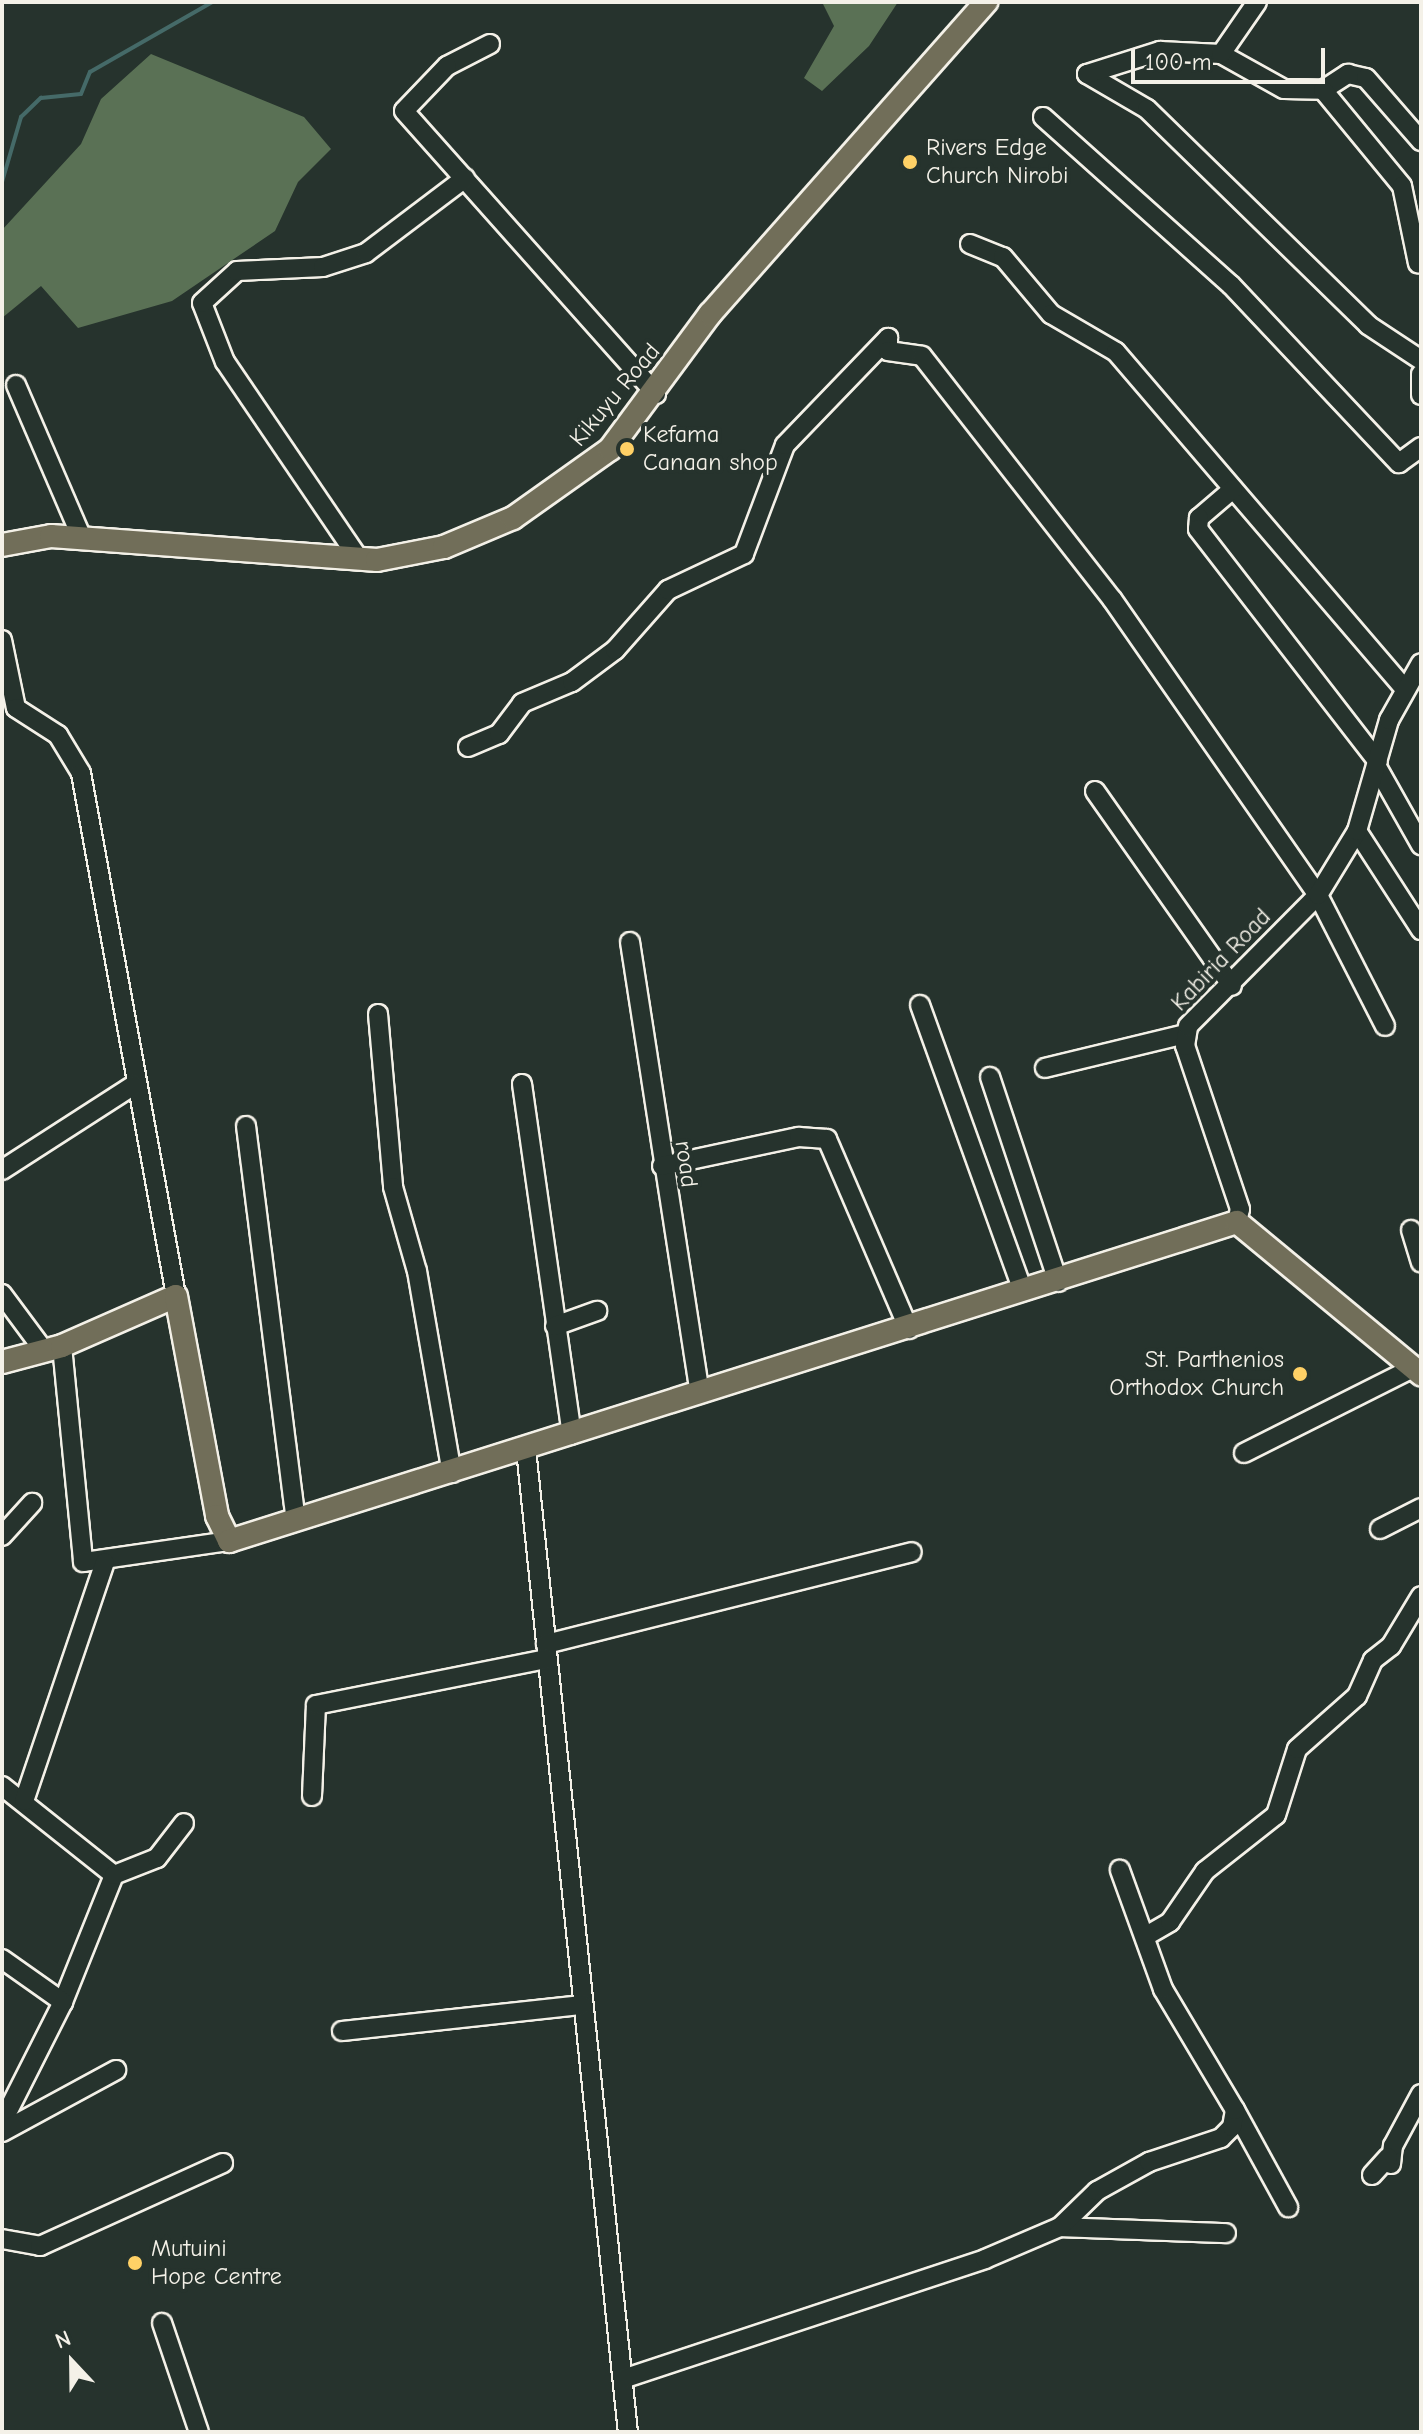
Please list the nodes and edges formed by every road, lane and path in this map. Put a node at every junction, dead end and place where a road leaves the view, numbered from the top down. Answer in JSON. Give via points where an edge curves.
{"nodes":[{"id":1,"x":986,"y":2,"type":"edge"},
{"id":2,"x":1257,"y":2,"type":"edge"},
{"id":3,"x":490,"y":44,"type":"dead end"},
{"id":4,"x":1221,"y":54,"type":"junction"},
{"id":5,"x":1323,"y":90,"type":"junction"},
{"id":6,"x":1043,"y":117,"type":"dead end"},
{"id":7,"x":1421,"y":141,"type":"edge"},
{"id":8,"x":465,"y":178,"type":"junction"},
{"id":9,"x":970,"y":244,"type":"dead end"},
{"id":10,"x":1418,"y":263,"type":"dead end"},
{"id":11,"x":1421,"y":360,"type":"edge"},
{"id":12,"x":1421,"y":374,"type":"edge"},
{"id":13,"x":16,"y":385,"type":"dead end"},
{"id":14,"x":656,"y":394,"type":"junction"},
{"id":15,"x":1421,"y":395,"type":"edge"},
{"id":16,"x":1421,"y":447,"type":"edge"},
{"id":17,"x":1233,"y":489,"type":"junction"},
{"id":18,"x":82,"y":538,"type":"junction"},
{"id":19,"x":2,"y":545,"type":"edge"},
{"id":20,"x":355,"y":553,"type":"junction"},
{"id":21,"x":2,"y":640,"type":"edge"},
{"id":22,"x":1421,"y":663,"type":"edge"},
{"id":23,"x":1404,"y":688,"type":"junction"},
{"id":24,"x":468,"y":747,"type":"dead end"},
{"id":25,"x":1378,"y":765,"type":"junction"},
{"id":26,"x":1095,"y":791,"type":"dead end"},
{"id":27,"x":1357,"y":831,"type":"junction"},
{"id":28,"x":1421,"y":845,"type":"edge"},
{"id":29,"x":1318,"y":895,"type":"junction"},
{"id":30,"x":1421,"y":930,"type":"edge"},
{"id":31,"x":630,"y":942,"type":"dead end"},
{"id":32,"x":1232,"y":986,"type":"junction"},
{"id":33,"x":920,"y":1005,"type":"dead end"},
{"id":34,"x":378,"y":1014,"type":"dead end"},
{"id":35,"x":1385,"y":1026,"type":"dead end"},
{"id":36,"x":1186,"y":1034,"type":"junction"},
{"id":37,"x":1045,"y":1068,"type":"dead end"},
{"id":38,"x":990,"y":1077,"type":"dead end"},
{"id":39,"x":522,"y":1084,"type":"dead end"},
{"id":40,"x":134,"y":1085,"type":"junction"},
{"id":41,"x":246,"y":1126,"type":"dead end"},
{"id":42,"x":662,"y":1166,"type":"junction"},
{"id":43,"x":2,"y":1170,"type":"edge"},
{"id":44,"x":1237,"y":1222,"type":"junction"},
{"id":45,"x":1411,"y":1230,"type":"dead end"},
{"id":46,"x":1421,"y":1262,"type":"edge"},
{"id":47,"x":1058,"y":1282,"type":"junction"},
{"id":48,"x":1023,"y":1291,"type":"junction"},
{"id":49,"x":2,"y":1294,"type":"edge"},
{"id":50,"x":176,"y":1296,"type":"junction"},
{"id":51,"x":597,"y":1311,"type":"dead end"},
{"id":52,"x":555,"y":1326,"type":"junction"},
{"id":53,"x":909,"y":1329,"type":"junction"},
{"id":54,"x":54,"y":1349,"type":"junction"},
{"id":55,"x":2,"y":1362,"type":"edge"},
{"id":56,"x":1417,"y":1371,"type":"edge"},
{"id":57,"x":700,"y":1392,"type":"junction"},
{"id":58,"x":572,"y":1434,"type":"junction"},
{"id":59,"x":526,"y":1449,"type":"junction"},
{"id":60,"x":1244,"y":1453,"type":"dead end"},
{"id":61,"x":452,"y":1473,"type":"junction"},
{"id":62,"x":32,"y":1503,"type":"dead end"},
{"id":63,"x":1421,"y":1508,"type":"edge"},
{"id":64,"x":296,"y":1520,"type":"junction"},
{"id":65,"x":1380,"y":1529,"type":"dead end"},
{"id":66,"x":2,"y":1536,"type":"edge"},
{"id":67,"x":229,"y":1541,"type":"junction"},
{"id":68,"x":912,"y":1552,"type":"dead end"},
{"id":69,"x":105,"y":1562,"type":"junction"},
{"id":70,"x":1421,"y":1596,"type":"edge"},
{"id":71,"x":546,"y":1651,"type":"junction"},
{"id":72,"x":2,"y":1786,"type":"edge"},
{"id":73,"x":312,"y":1796,"type":"dead end"},
{"id":74,"x":24,"y":1801,"type":"junction"},
{"id":75,"x":184,"y":1823,"type":"dead end"},
{"id":76,"x":1120,"y":1870,"type":"dead end"},
{"id":77,"x":114,"y":1875,"type":"junction"},
{"id":78,"x":1146,"y":1936,"type":"junction"},
{"id":79,"x":2,"y":1959,"type":"edge"},
{"id":80,"x":63,"y":2002,"type":"junction"},
{"id":81,"x":583,"y":2005,"type":"junction"},
{"id":82,"x":342,"y":2031,"type":"dead end"},
{"id":83,"x":116,"y":2070,"type":"dead end"},
{"id":84,"x":1421,"y":2094,"type":"edge"},
{"id":85,"x":1235,"y":2110,"type":"junction"},
{"id":86,"x":3,"y":2121,"type":"edge"},
{"id":87,"x":223,"y":2163,"type":"dead end"},
{"id":88,"x":1372,"y":2175,"type":"dead end"},
{"id":89,"x":1288,"y":2207,"type":"dead end"},
{"id":90,"x":1060,"y":2227,"type":"junction"},
{"id":91,"x":1226,"y":2233,"type":"dead end"},
{"id":92,"x":2,"y":2239,"type":"edge"},
{"id":93,"x":162,"y":2323,"type":"dead end"},
{"id":94,"x":623,"y":2379,"type":"junction"},
{"id":95,"x":199,"y":2432,"type":"edge"},
{"id":96,"x":628,"y":2432,"type":"edge"}],
"edges":[{"from":1,"to":14,"type":"main road","name":"Kikuyu Road","via":[[710,314]]},
{"from":2,"to":4,"type":"street"},
{"from":3,"to":8,"type":"street","via":[[447,66],[405,105]]},
{"from":4,"to":5,"type":"street","via":[[1284,89]]},
{"from":4,"to":11,"type":"street","via":[[1160,51],[1087,74],[1147,109],[1368,325]]},
{"from":5,"to":7,"type":"street","via":[[1348,74],[1366,78]]},
{"from":5,"to":10,"type":"street","via":[[1402,186]]},
{"from":6,"to":16,"type":"street","via":[[1231,285],[1399,463]]},
{"from":8,"to":14,"type":"street"},
{"from":8,"to":20,"type":"street","via":[[366,253],[308,269],[237,271],[202,303],[225,362]]},
{"from":9,"to":17,"type":"street","via":[[1003,257],[1051,314],[1116,352]]},
{"from":12,"to":15,"type":"street"},
{"from":13,"to":18,"type":"street"},
{"from":14,"to":20,"type":"main road","name":"Kikuyu Road","via":[[584,472],[513,518],[444,547],[377,560]]},
{"from":17,"to":23,"type":"street"},
{"from":17,"to":25,"type":"street","via":[[1199,518],[1198,529]]},
{"from":18,"to":19,"type":"main road","name":"Kikuyu Road"},
{"from":18,"to":20,"type":"main road","name":"Kikuyu Road"},
{"from":21,"to":40,"type":"street","via":[[16,708],[58,735],[81,773]]},
{"from":22,"to":23,"type":"street","name":"Kabiria Road"},
{"from":23,"to":25,"type":"street","name":"Kabiria Road"},
{"from":24,"to":29,"type":"street","via":[[499,734],[522,703],[572,682],[615,650],[668,590],[744,554],[785,445],[888,338],[888,351],[922,356],[1006,459]]},
{"from":25,"to":27,"type":"street","name":"Kabiria Road"},
{"from":25,"to":28,"type":"street"},
{"from":26,"to":32,"type":"street"},
{"from":27,"to":29,"type":"street","name":"Kabiria Road"},
{"from":27,"to":30,"type":"street"},
{"from":29,"to":32,"type":"street","name":"Kabiria Road"},
{"from":29,"to":35,"type":"street"},
{"from":31,"to":42,"type":"street","name":"road"},
{"from":32,"to":36,"type":"street","name":"Kabiria Road"},
{"from":33,"to":48,"type":"street"},
{"from":34,"to":61,"type":"street","via":[[393,1187],[417,1271]]},
{"from":36,"to":37,"type":"street"},
{"from":36,"to":44,"type":"street","name":"Kabiria Road","via":[[1240,1209]]},
{"from":38,"to":47,"type":"street"},
{"from":39,"to":52,"type":"street"},
{"from":40,"to":43,"type":"street"},
{"from":40,"to":50,"type":"street"},
{"from":41,"to":64,"type":"street"},
{"from":42,"to":53,"type":"street","via":[[799,1137],[827,1139]]},
{"from":42,"to":57,"type":"street","name":"road"},
{"from":44,"to":47,"type":"main road"},
{"from":44,"to":56,"type":"main road"},
{"from":45,"to":46,"type":"street"},
{"from":47,"to":48,"type":"main road"},
{"from":48,"to":53,"type":"main road"},
{"from":49,"to":54,"type":"street"},
{"from":50,"to":54,"type":"main road"},
{"from":50,"to":67,"type":"main road","via":[[217,1516]]},
{"from":51,"to":52,"type":"street"},
{"from":52,"to":58,"type":"street"},
{"from":53,"to":57,"type":"main road"},
{"from":54,"to":55,"type":"main road"},
{"from":54,"to":69,"type":"street","via":[[81,1558]]},
{"from":56,"to":60,"type":"street"},
{"from":57,"to":58,"type":"main road"},
{"from":58,"to":59,"type":"main road"},
{"from":59,"to":61,"type":"main road"},
{"from":59,"to":71,"type":"street"},
{"from":61,"to":64,"type":"main road"},
{"from":62,"to":66,"type":"street"},
{"from":63,"to":65,"type":"street"},
{"from":64,"to":67,"type":"main road"},
{"from":67,"to":69,"type":"street"},
{"from":68,"to":71,"type":"street"},
{"from":69,"to":74,"type":"street"},
{"from":70,"to":78,"type":"street","via":[[1391,1646],[1373,1660],[1357,1696],[1297,1749],[1276,1815],[1205,1871],[1170,1922]]},
{"from":71,"to":73,"type":"street","via":[[316,1705]]},
{"from":71,"to":81,"type":"street"},
{"from":72,"to":74,"type":"street"},
{"from":74,"to":77,"type":"street"},
{"from":75,"to":77,"type":"street","via":[[157,1858]]},
{"from":76,"to":78,"type":"street"},
{"from":77,"to":80,"type":"street"},
{"from":78,"to":85,"type":"street","via":[[1163,1989]]},
{"from":79,"to":80,"type":"street"},
{"from":80,"to":86,"type":"street"},
{"from":81,"to":82,"type":"street"},
{"from":81,"to":94,"type":"street"},
{"from":83,"to":86,"type":"street"},
{"from":84,"to":88,"type":"street","via":[[1390,2161]]},
{"from":85,"to":89,"type":"street"},
{"from":85,"to":90,"type":"street","via":[[1221,2138],[1149,2162],[1097,2191]]},
{"from":87,"to":92,"type":"street","via":[[40,2246]]},
{"from":90,"to":91,"type":"street"},
{"from":90,"to":94,"type":"street","via":[[918,2284]]},
{"from":93,"to":95,"type":"street"},
{"from":94,"to":96,"type":"street"}]}
